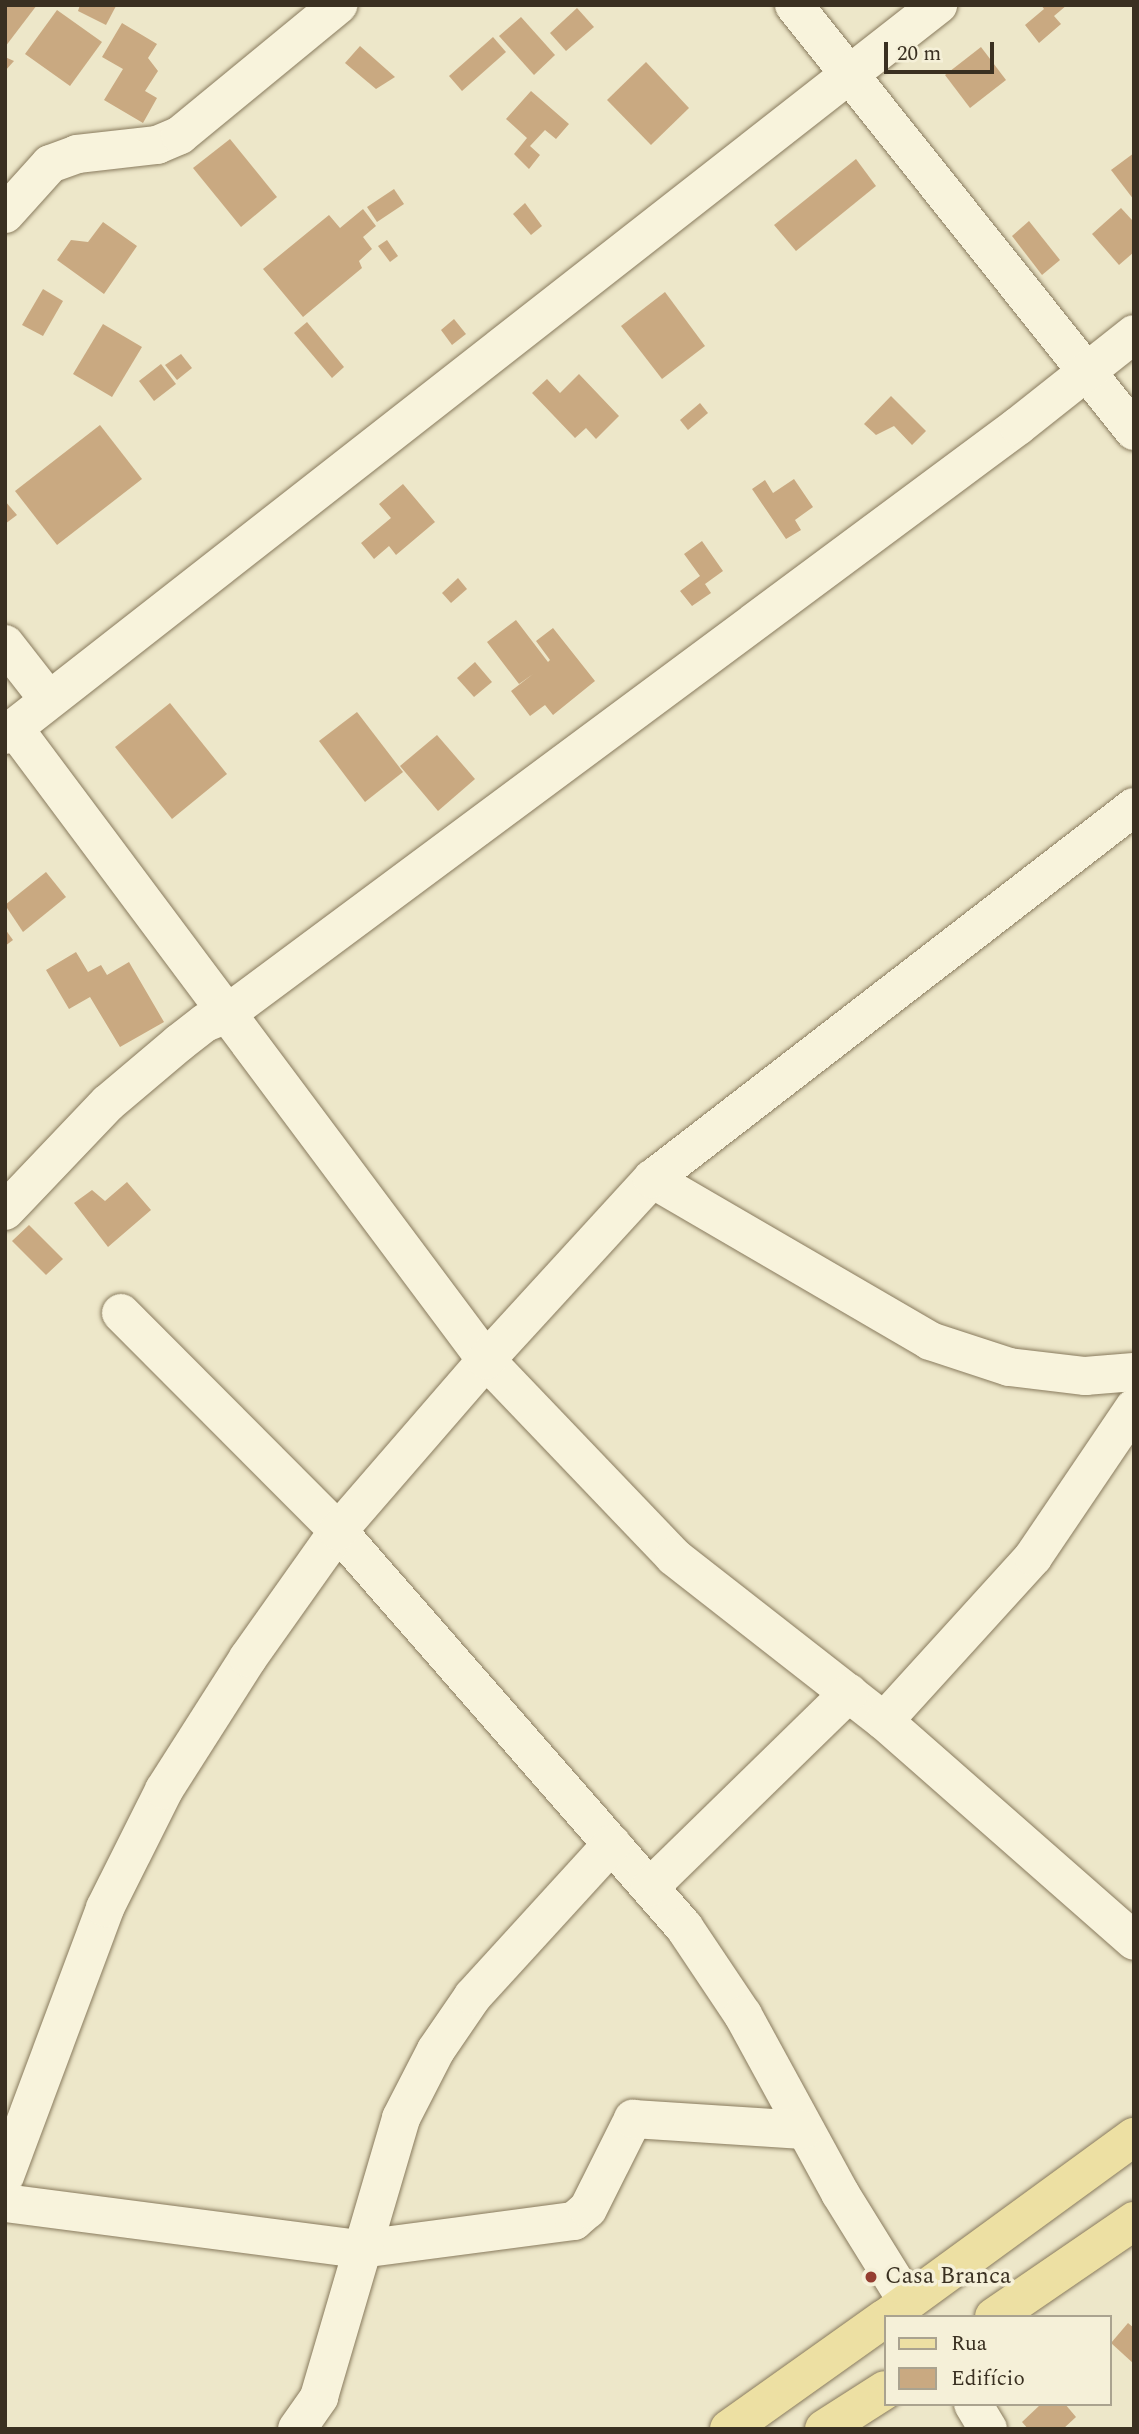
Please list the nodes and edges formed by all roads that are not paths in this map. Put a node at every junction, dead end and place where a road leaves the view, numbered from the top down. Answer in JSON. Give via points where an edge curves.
{"nodes":[{"id":1,"x":338,"y":5,"type":"edge"},
{"id":2,"x":794,"y":5,"type":"edge"},
{"id":3,"x":937,"y":5,"type":"edge"},
{"id":4,"x":850,"y":74,"type":"junction"},
{"id":5,"x":5,"y":214,"type":"edge"},
{"id":6,"x":1134,"y":334,"type":"edge"},
{"id":7,"x":1086,"y":372,"type":"junction"},
{"id":8,"x":1134,"y":431,"type":"edge"},
{"id":9,"x":5,"y":643,"type":"edge"},
{"id":10,"x":48,"y":699,"type":"junction"},
{"id":11,"x":10,"y":731,"type":"edge"},
{"id":12,"x":1134,"y":807,"type":"edge"},
{"id":13,"x":225,"y":1015,"type":"junction"},
{"id":14,"x":652,"y":1180,"type":"junction"},
{"id":15,"x":5,"y":1210,"type":"edge"},
{"id":16,"x":121,"y":1313,"type":"dead end"},
{"id":17,"x":486,"y":1360,"type":"junction"},
{"id":18,"x":1134,"y":1372,"type":"edge"},
{"id":19,"x":1134,"y":1408,"type":"edge"},
{"id":20,"x":338,"y":1531,"type":"junction"},
{"id":21,"x":849,"y":1693,"type":"junction"},
{"id":22,"x":884,"y":1721,"type":"junction"},
{"id":23,"x":612,"y":1844,"type":"junction"},
{"id":24,"x":650,"y":1887,"type":"junction"},
{"id":25,"x":1134,"y":1941,"type":"edge"},
{"id":26,"x":804,"y":2130,"type":"junction"},
{"id":27,"x":1134,"y":2137,"type":"edge"},
{"id":28,"x":5,"y":2176,"type":"edge"},
{"id":29,"x":5,"y":2203,"type":"edge"},
{"id":30,"x":1134,"y":2221,"type":"edge"},
{"id":31,"x":361,"y":2249,"type":"junction"},
{"id":32,"x":893,"y":2312,"type":"edge"},
{"id":33,"x":997,"y":2315,"type":"edge"},
{"id":34,"x":884,"y":2318,"type":"edge"},
{"id":35,"x":884,"y":2391,"type":"edge"},
{"id":36,"x":973,"y":2406,"type":"edge"},
{"id":37,"x":297,"y":2429,"type":"edge"},
{"id":38,"x":729,"y":2429,"type":"edge"},
{"id":39,"x":824,"y":2429,"type":"edge"},
{"id":40,"x":988,"y":2429,"type":"edge"}],
"edges":[{"from":1,"to":5,"type":"street","via":[[180,135],[157,145],[76,154],[50,164]]},
{"from":2,"to":4,"type":"street"},
{"from":3,"to":4,"type":"street"},
{"from":4,"to":7,"type":"street"},
{"from":4,"to":10,"type":"street"},
{"from":6,"to":7,"type":"street"},
{"from":7,"to":8,"type":"street"},
{"from":7,"to":13,"type":"street"},
{"from":9,"to":10,"type":"street"},
{"from":10,"to":11,"type":"street"},
{"from":11,"to":13,"type":"street"},
{"from":12,"to":14,"type":"street"},
{"from":13,"to":15,"type":"street","via":[[196,1030],[108,1103]]},
{"from":13,"to":17,"type":"street"},
{"from":14,"to":17,"type":"street"},
{"from":14,"to":18,"type":"street","via":[[930,1340],[1009,1367],[1085,1376]]},
{"from":16,"to":20,"type":"street"},
{"from":17,"to":20,"type":"street"},
{"from":17,"to":21,"type":"street","via":[[674,1557]]},
{"from":19,"to":22,"type":"street","via":[[1033,1557]]},
{"from":20,"to":23,"type":"street"},
{"from":20,"to":28,"type":"street","via":[[248,1658],[164,1790],[105,1909]]},
{"from":21,"to":22,"type":"street"},
{"from":21,"to":24,"type":"street"},
{"from":22,"to":25,"type":"street"},
{"from":23,"to":24,"type":"street"},
{"from":23,"to":31,"type":"street","via":[[474,1996],[436,2050],[401,2118]]},
{"from":24,"to":26,"type":"street","via":[[684,1927],[743,2014]]},
{"from":26,"to":31,"type":"street","via":[[634,2119],[627,2125],[588,2209],[574,2221]]},
{"from":26,"to":32,"type":"street"},
{"from":27,"to":32,"type":"main road"},
{"from":29,"to":31,"type":"street"},
{"from":30,"to":33,"type":"main road"},
{"from":31,"to":37,"type":"street","via":[[319,2397]]},
{"from":34,"to":38,"type":"main road"},
{"from":35,"to":39,"type":"main road"},
{"from":36,"to":40,"type":"street"}]}
